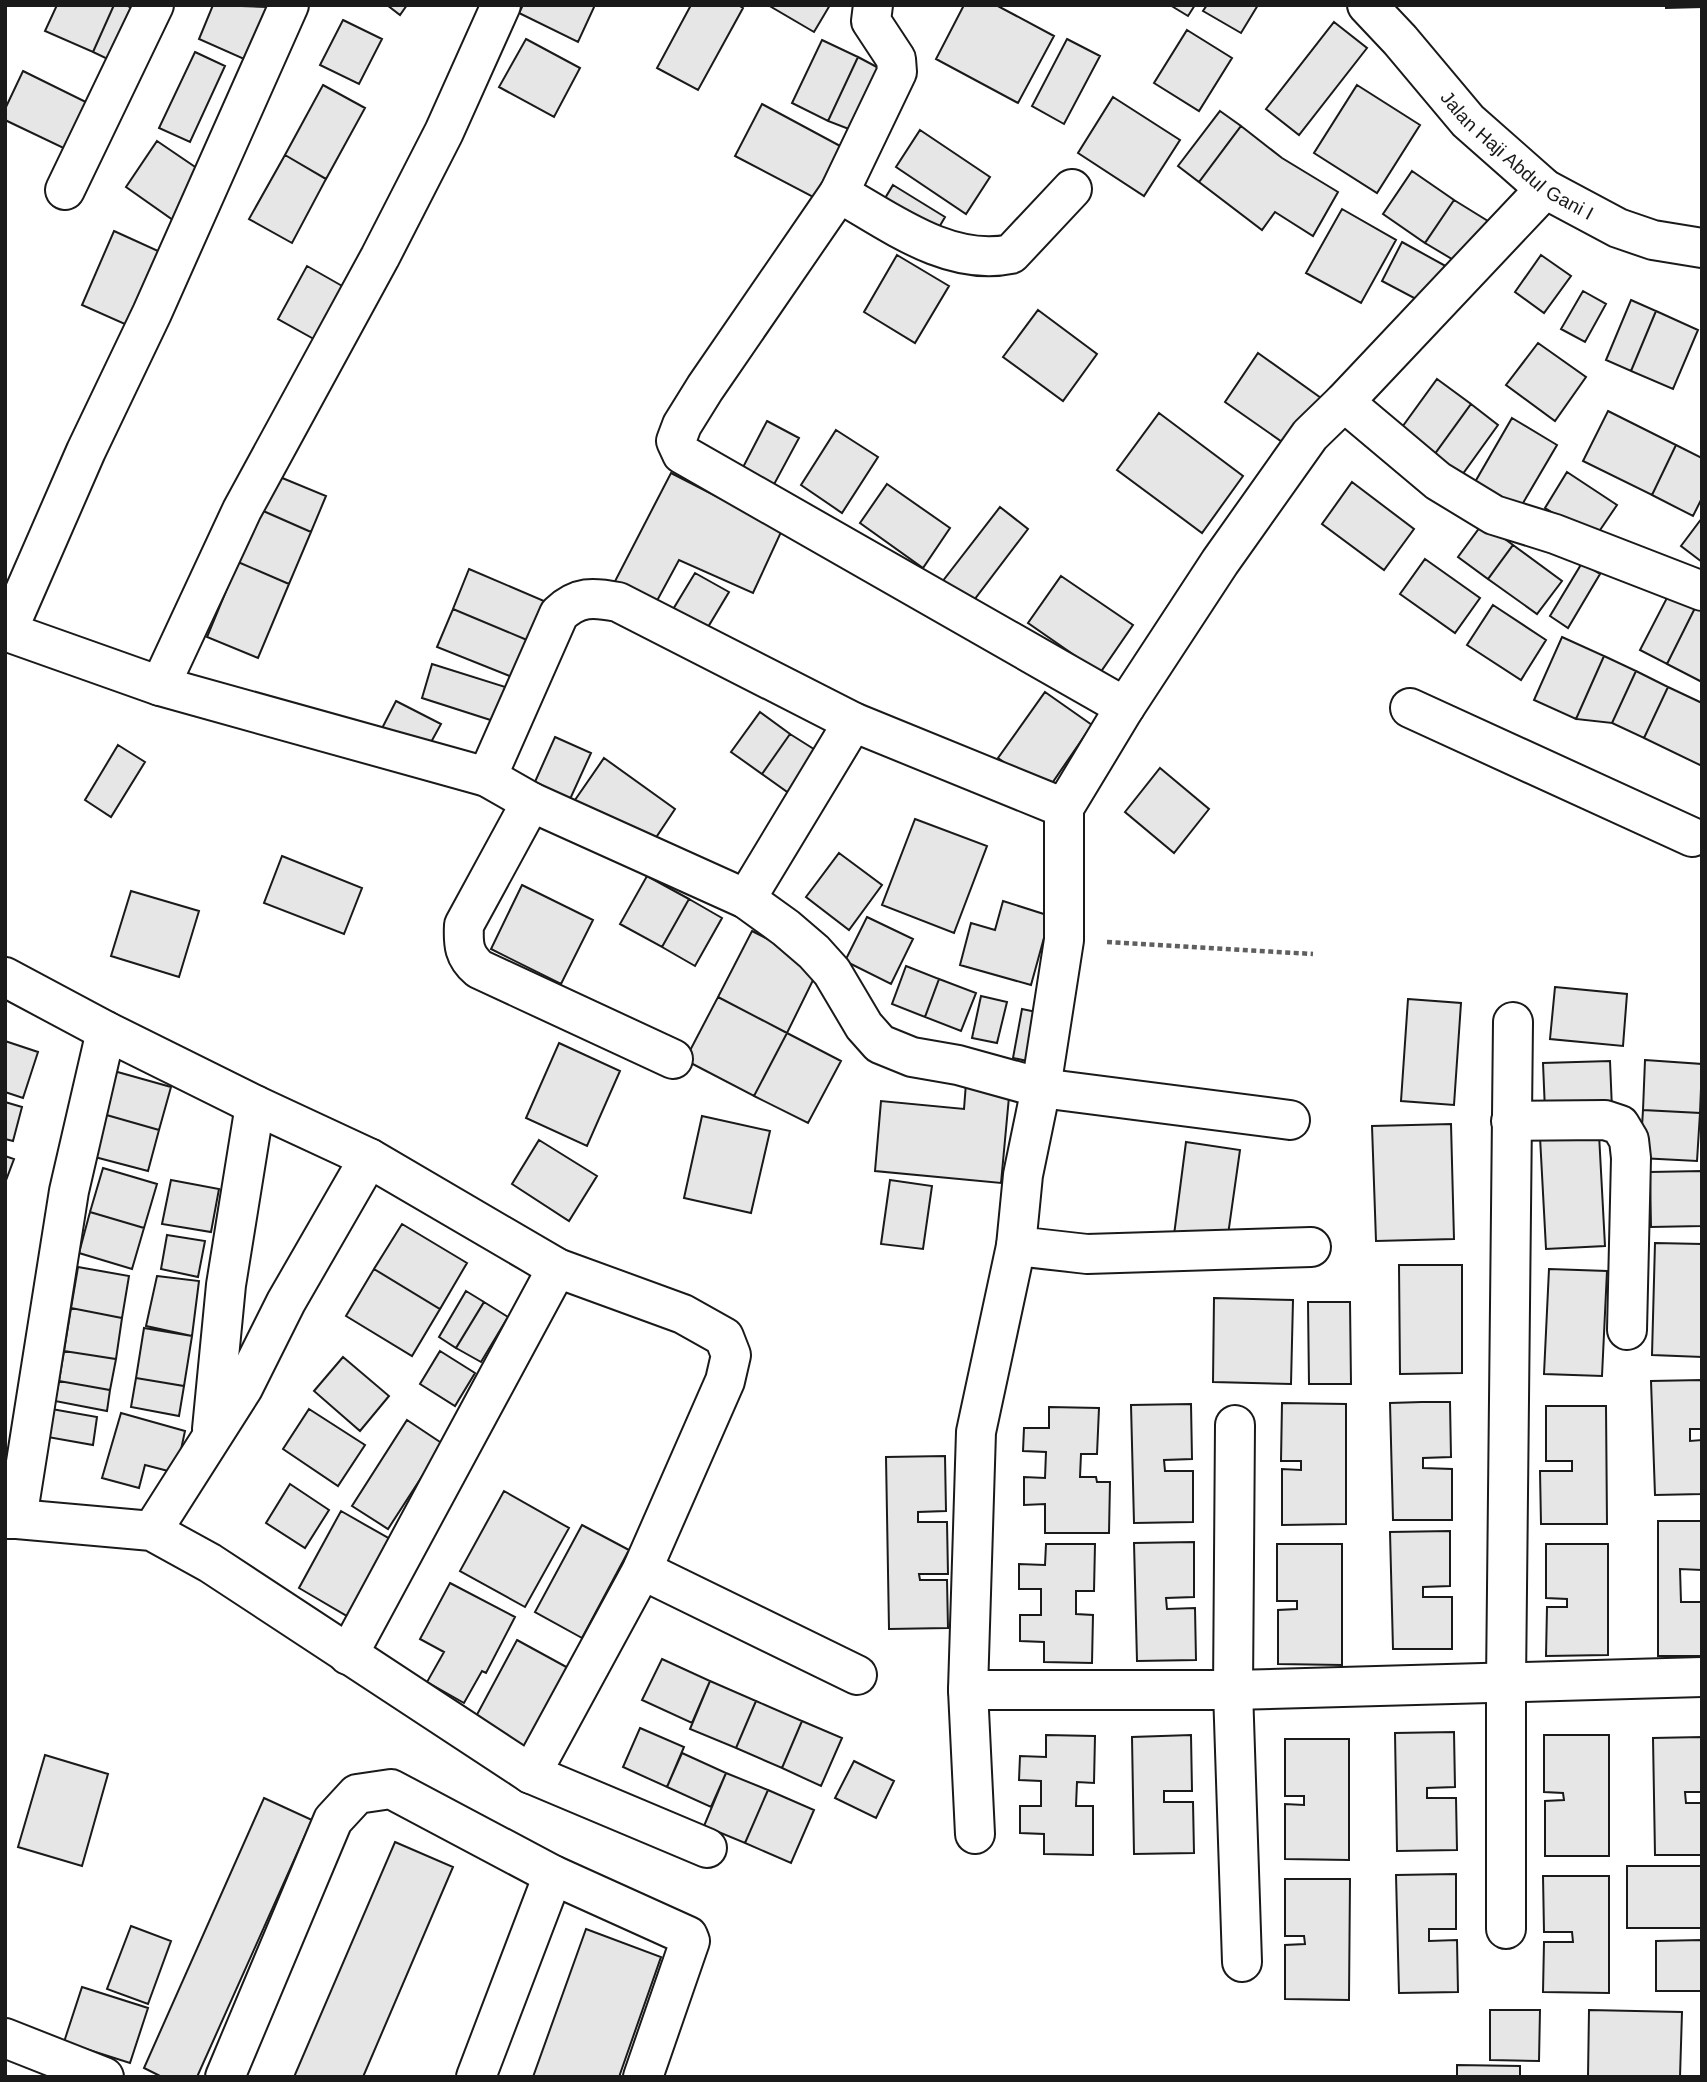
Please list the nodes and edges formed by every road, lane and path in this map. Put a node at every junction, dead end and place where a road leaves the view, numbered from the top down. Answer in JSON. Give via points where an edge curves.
{"nodes":[{"id":1,"x":154,"y":5,"type":"edge"},
{"id":2,"x":289,"y":5,"type":"edge"},
{"id":3,"x":501,"y":5,"type":"edge"},
{"id":4,"x":873,"y":5,"type":"edge"},
{"id":5,"x":1367,"y":5,"type":"edge"},
{"id":6,"x":1072,"y":189,"type":"dead end"},
{"id":7,"x":1545,"y":189,"type":"junction"},
{"id":8,"x":65,"y":190,"type":"dead end"},
{"id":9,"x":839,"y":193,"type":"junction"},
{"id":10,"x":1702,"y":248,"type":"edge"},
{"id":11,"x":1344,"y":402,"type":"junction"},
{"id":12,"x":1702,"y":591,"type":"edge"},
{"id":13,"x":6,"y":631,"type":"edge"},
{"id":14,"x":160,"y":686,"type":"junction"},
{"id":15,"x":1125,"y":706,"type":"junction"},
{"id":16,"x":1410,"y":708,"type":"dead end"},
{"id":17,"x":853,"y":722,"type":"junction"},
{"id":18,"x":487,"y":777,"type":"junction"},
{"id":19,"x":531,"y":802,"type":"junction"},
{"id":20,"x":1064,"y":808,"type":"junction"},
{"id":21,"x":1698,"y":830,"type":"edge"},
{"id":22,"x":746,"y":900,"type":"junction"},
{"id":23,"x":1064,"y":940,"type":"junction"},
{"id":24,"x":1313,"y":954,"type":"dead end"},
{"id":25,"x":5,"y":977,"type":"edge"},
{"id":26,"x":1513,"y":1022,"type":"dead end"},
{"id":27,"x":106,"y":1031,"type":"junction"},
{"id":28,"x":673,"y":1059,"type":"dead end"},
{"id":29,"x":1041,"y":1088,"type":"junction"},
{"id":30,"x":255,"y":1105,"type":"junction"},
{"id":31,"x":1290,"y":1120,"type":"dead end"},
{"id":32,"x":1511,"y":1121,"type":"junction"},
{"id":33,"x":369,"y":1158,"type":"junction"},
{"id":34,"x":1016,"y":1246,"type":"junction"},
{"id":35,"x":1311,"y":1247,"type":"dead end"},
{"id":36,"x":557,"y":1268,"type":"junction"},
{"id":37,"x":1628,"y":1331,"type":"dead end"},
{"id":38,"x":1235,"y":1425,"type":"dead end"},
{"id":39,"x":211,"y":1438,"type":"junction"},
{"id":40,"x":11,"y":1519,"type":"edge"},
{"id":41,"x":152,"y":1531,"type":"junction"},
{"id":42,"x":642,"y":1570,"type":"junction"},
{"id":43,"x":348,"y":1655,"type":"junction"},
{"id":44,"x":857,"y":1675,"type":"dead end"},
{"id":45,"x":1702,"y":1677,"type":"edge"},
{"id":46,"x":1506,"y":1683,"type":"junction"},
{"id":47,"x":968,"y":1690,"type":"junction"},
{"id":48,"x":1233,"y":1690,"type":"junction"},
{"id":49,"x":531,"y":1774,"type":"junction"},
{"id":50,"x":975,"y":1834,"type":"dead end"},
{"id":51,"x":706,"y":1847,"type":"dead end"},
{"id":52,"x":553,"y":1875,"type":"junction"},
{"id":53,"x":1506,"y":1929,"type":"dead end"},
{"id":54,"x":1242,"y":1962,"type":"dead end"},
{"id":55,"x":5,"y":2038,"type":"edge"},
{"id":56,"x":104,"y":2077,"type":"edge"},
{"id":57,"x":225,"y":2077,"type":"edge"},
{"id":58,"x":476,"y":2077,"type":"edge"},
{"id":59,"x":643,"y":2077,"type":"edge"}],
"edges":[{"from":1,"to":8,"type":"street"},
{"from":2,"to":13,"type":"street"},
{"from":3,"to":14,"type":"street","via":[[444,132],[242,510]]},
{"from":4,"to":9,"type":"street","via":[[871,21],[896,59],[897,72]]},
{"from":5,"to":7,"type":"street","name":"Jalan Haji Abdul Gani I","via":[[1468,121]]},
{"from":6,"to":9,"type":"street","via":[[1011,254],[997,257],[964,254],[927,243]]},
{"from":7,"to":10,"type":"street","name":"Jalan Haji Abdul Gani I","via":[[1618,228],[1653,240]]},
{"from":7,"to":11,"type":"street"},
{"from":9,"to":15,"type":"street","via":[[682,425],[676,441],[682,454]]},
{"from":11,"to":12,"type":"street","via":[[1438,481],[1494,515]]},
{"from":11,"to":15,"type":"street","via":[[1310,435]]},
{"from":13,"to":14,"type":"street"},
{"from":14,"to":18,"type":"street"},
{"from":15,"to":20,"type":"street"},
{"from":16,"to":21,"type":"street"},
{"from":17,"to":18,"type":"street","via":[[618,602],[589,599],[571,602],[559,614]]},
{"from":17,"to":20,"type":"street"},
{"from":17,"to":22,"type":"street"},
{"from":18,"to":19,"type":"street"},
{"from":19,"to":22,"type":"street"},
{"from":19,"to":28,"type":"street","via":[[464,925],[467,958],[479,969]]},
{"from":20,"to":23,"type":"street"},
{"from":22,"to":29,"type":"street","via":[[814,952],[880,1044],[912,1057]]},
{"from":23,"to":24,"type":"path"},
{"from":23,"to":29,"type":"street"},
{"from":25,"to":27,"type":"street"},
{"from":26,"to":32,"type":"street"},
{"from":27,"to":30,"type":"street"},
{"from":27,"to":40,"type":"street","via":[[69,1191]]},
{"from":29,"to":31,"type":"street"},
{"from":29,"to":34,"type":"street","via":[[1023,1175]]},
{"from":30,"to":33,"type":"street"},
{"from":30,"to":39,"type":"street","via":[[226,1285]]},
{"from":32,"to":37,"type":"street","via":[[1605,1121],[1620,1125],[1629,1140]]},
{"from":32,"to":46,"type":"street"},
{"from":33,"to":36,"type":"street"},
{"from":33,"to":39,"type":"street"},
{"from":34,"to":35,"type":"street","via":[[1087,1254]]},
{"from":34,"to":47,"type":"street","via":[[976,1432]]},
{"from":36,"to":42,"type":"street","via":[[683,1314],[724,1337],[731,1354],[725,1381]]},
{"from":36,"to":43,"type":"street"},
{"from":38,"to":48,"type":"street"},
{"from":39,"to":41,"type":"street"},
{"from":40,"to":41,"type":"street"},
{"from":41,"to":43,"type":"street","via":[[210,1563]]},
{"from":42,"to":44,"type":"street"},
{"from":42,"to":49,"type":"street"},
{"from":43,"to":49,"type":"street"},
{"from":45,"to":46,"type":"street"},
{"from":46,"to":48,"type":"street"},
{"from":46,"to":53,"type":"street"},
{"from":47,"to":48,"type":"street"},
{"from":47,"to":50,"type":"street"},
{"from":48,"to":54,"type":"street"},
{"from":49,"to":51,"type":"street"},
{"from":52,"to":57,"type":"street","via":[[391,1789],[357,1794],[333,1820]]},
{"from":52,"to":58,"type":"street"},
{"from":52,"to":59,"type":"street","via":[[690,1938]]},
{"from":55,"to":56,"type":"street"}]}
